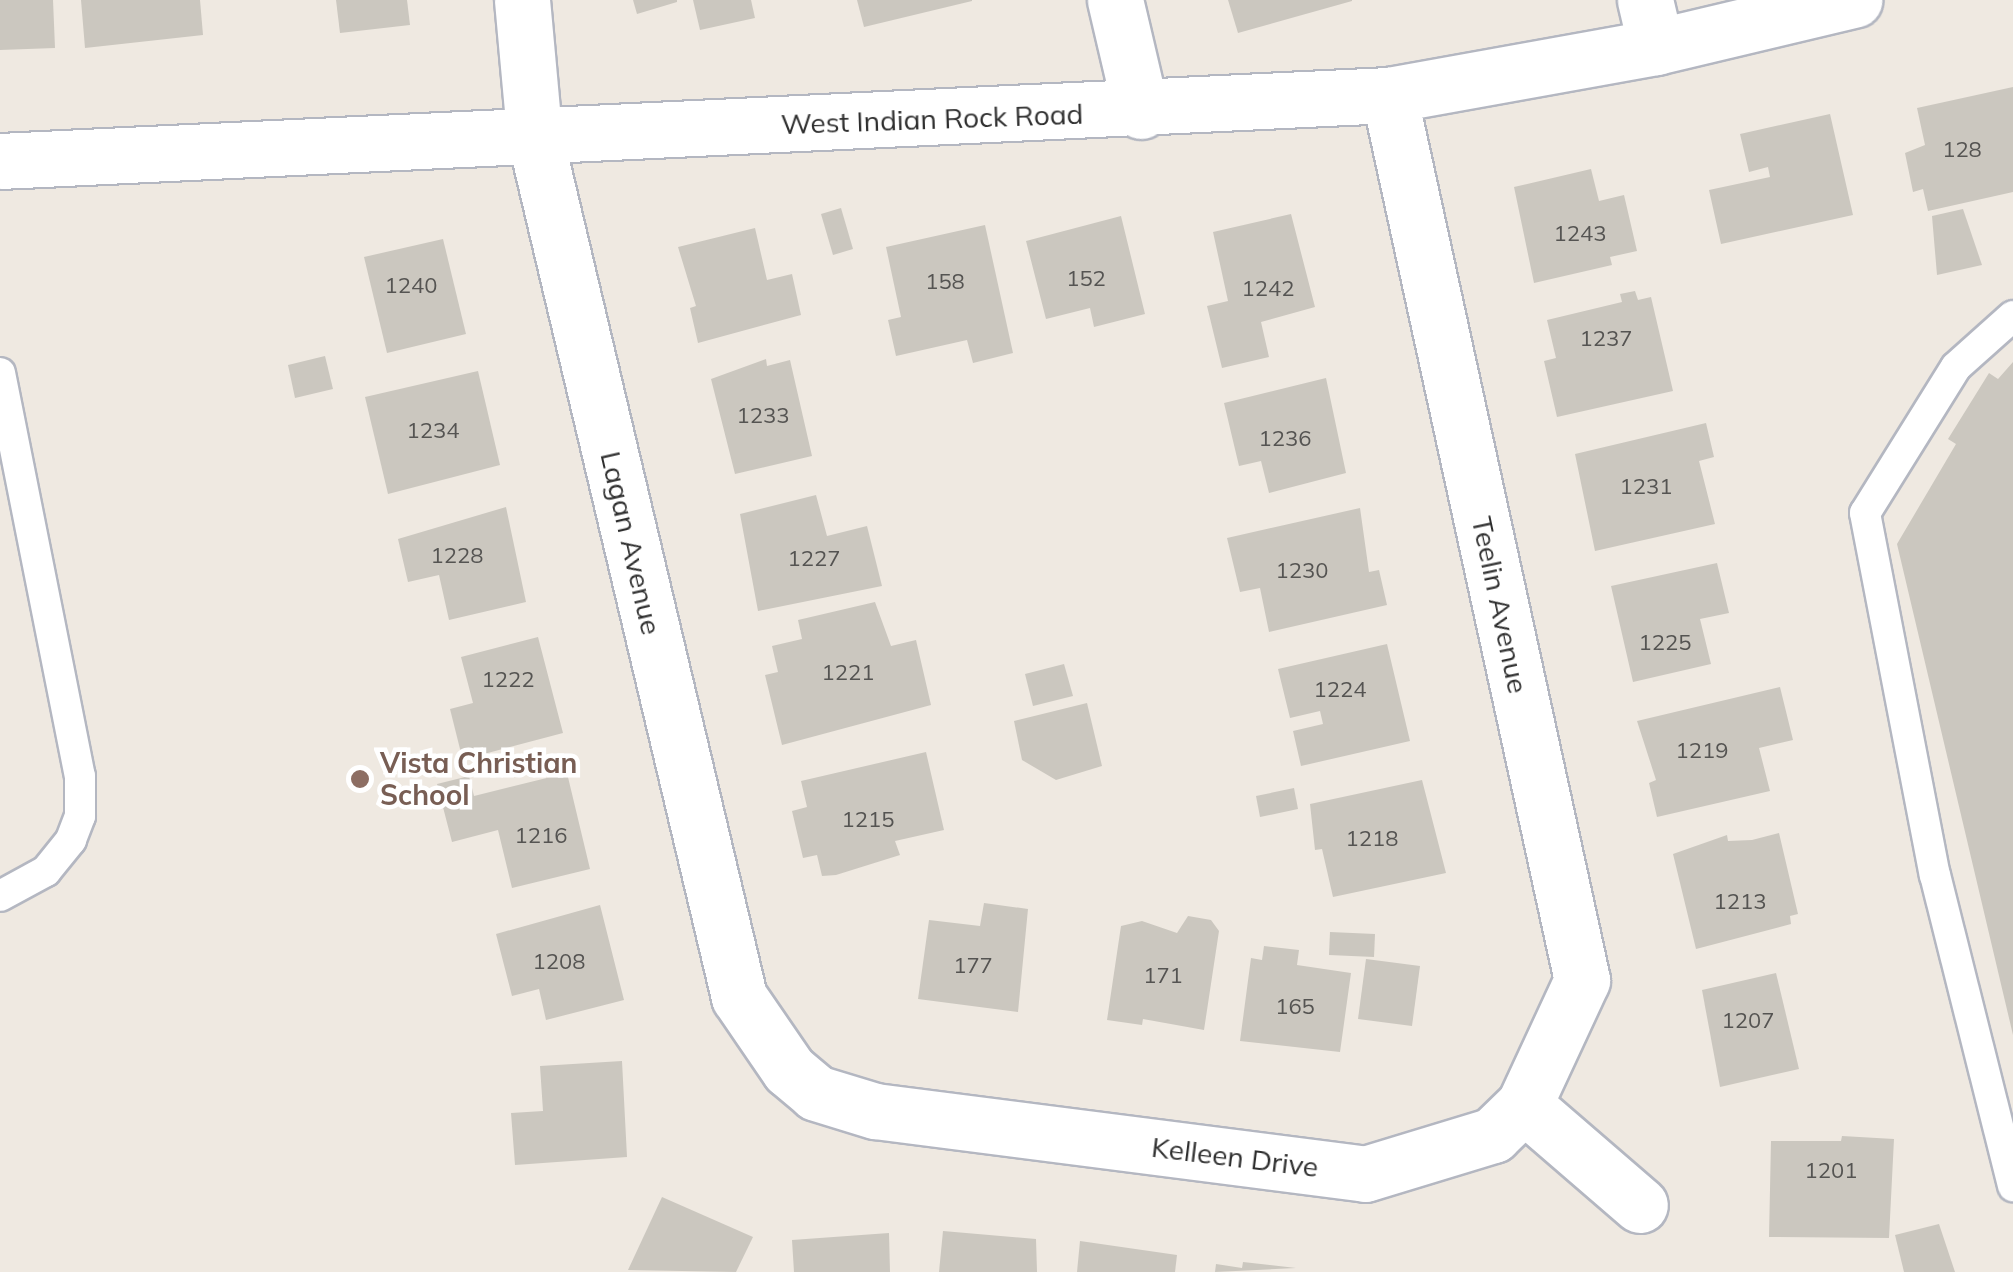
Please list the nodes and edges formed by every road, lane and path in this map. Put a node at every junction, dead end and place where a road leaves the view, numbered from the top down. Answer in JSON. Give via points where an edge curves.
{"nodes":[{"id":1,"x":522,"y":0,"type":"edge"},
{"id":2,"x":1115,"y":0,"type":"edge"},
{"id":3,"x":1854,"y":0,"type":"edge"},
{"id":4,"x":1651,"y":24,"type":"edge"},
{"id":5,"x":1389,"y":95,"type":"junction"},
{"id":6,"x":1141,"y":111,"type":"junction"},
{"id":7,"x":534,"y":133,"type":"junction"},
{"id":8,"x":0,"y":161,"type":"edge"},
{"id":9,"x":2013,"y":316,"type":"edge"},
{"id":10,"x":0,"y":373,"type":"edge"},
{"id":11,"x":0,"y":896,"type":"edge"},
{"id":12,"x":788,"y":1070,"type":"joint"},
{"id":13,"x":1524,"y":1105,"type":"junction"},
{"id":14,"x":2013,"y":1186,"type":"edge"},
{"id":15,"x":1640,"y":1205,"type":"dead end"}],
"edges":[{"from":1,"to":7,"type":"street","name":"Lagan Avenue"},
{"from":2,"to":6,"type":"street"},
{"from":3,"to":4,"type":"street","name":"West Indian Rock Road"},
{"from":4,"to":5,"type":"street","name":"West Indian Rock Road"},
{"from":5,"to":6,"type":"street","name":"West Indian Rock Road"},
{"from":5,"to":13,"type":"street","name":"Teelin Avenue","via":[[1582,980]]},
{"from":6,"to":7,"type":"street","name":"West Indian Rock Road"},
{"from":7,"to":8,"type":"street","name":"West Indian Rock Road"},
{"from":7,"to":12,"type":"street","name":"Lagan Avenue","via":[[739,997]]},
{"from":9,"to":14,"type":"lane","via":[[1956,367],[1866,513],[1936,875]]},
{"from":10,"to":11,"type":"lane","via":[[80,776],[80,816],[71,840],[46,871]]},
{"from":12,"to":13,"type":"street","name":"Kelleen Drive","via":[[816,1092],[875,1111],[1365,1174],[1492,1135]]},
{"from":13,"to":15,"type":"street"}]}
